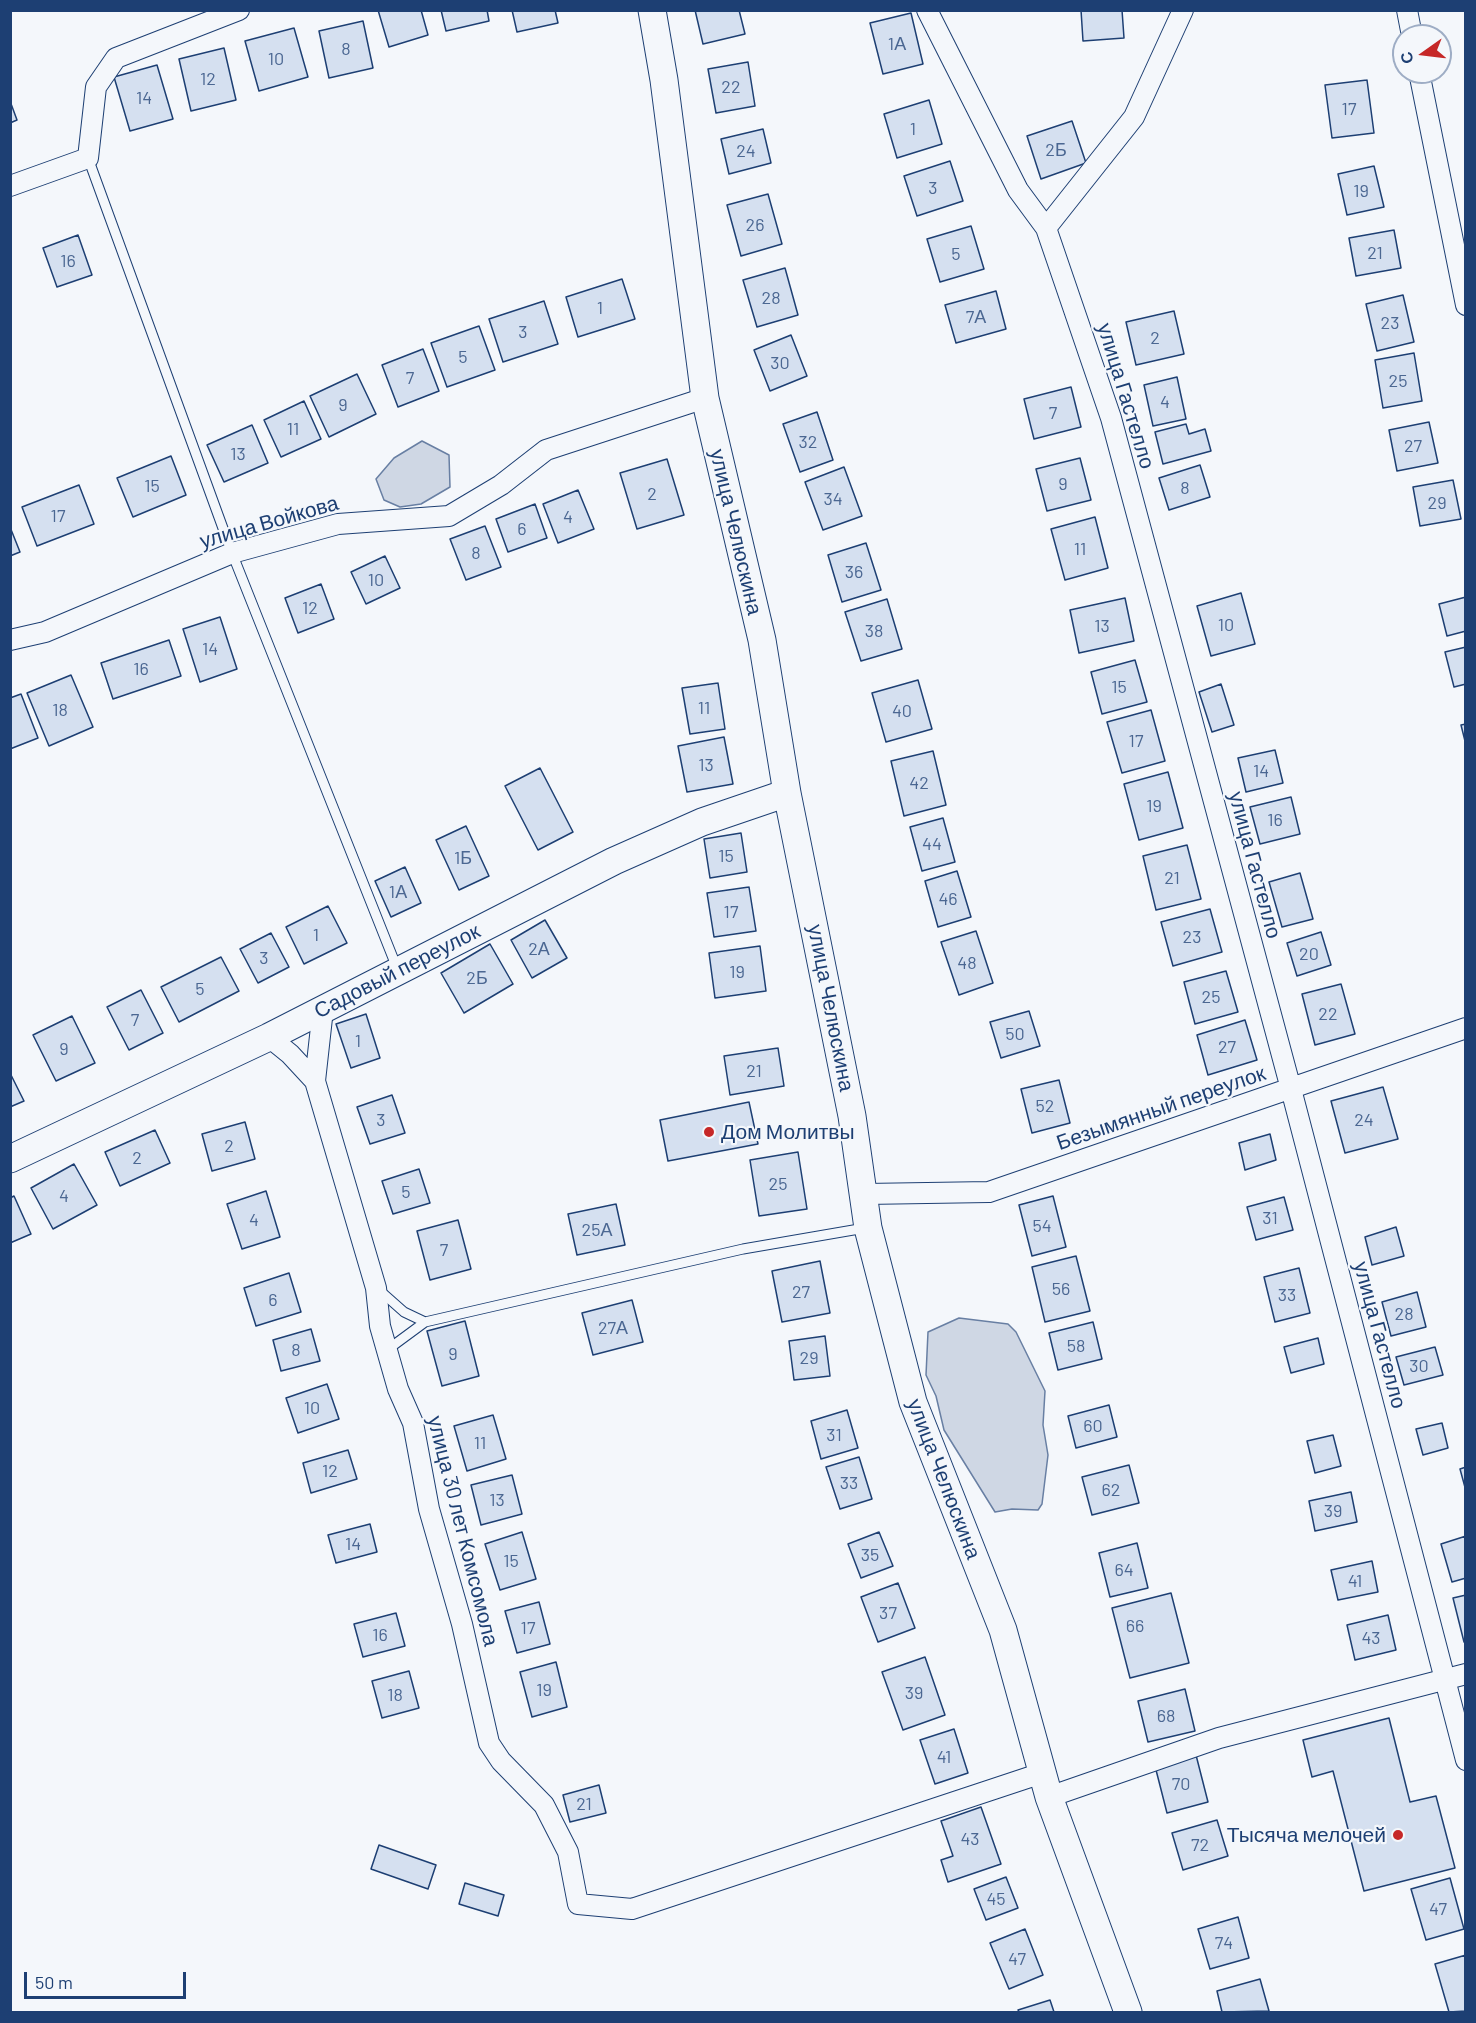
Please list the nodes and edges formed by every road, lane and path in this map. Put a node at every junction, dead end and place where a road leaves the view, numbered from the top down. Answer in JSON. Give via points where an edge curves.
{"nodes":[{"id":1,"x":239,"y":10,"type":"edge"},
{"id":2,"x":652,"y":10,"type":"edge"},
{"id":3,"x":927,"y":10,"type":"edge"},
{"id":4,"x":1183,"y":10,"type":"edge"},
{"id":5,"x":1421,"y":84,"type":"edge"},
{"id":6,"x":88,"y":158,"type":"junction"},
{"id":7,"x":10,"y":186,"type":"edge"},
{"id":8,"x":1046,"y":228,"type":"junction"},
{"id":9,"x":1466,"y":305,"type":"edge"},
{"id":10,"x":705,"y":398,"type":"junction"},
{"id":11,"x":232,"y":554,"type":"junction"},
{"id":12,"x":10,"y":640,"type":"edge"},
{"id":13,"x":787,"y":793,"type":"junction"},
{"id":14,"x":398,"y":970,"type":"junction"},
{"id":15,"x":323,"y":1009,"type":"junction"},
{"id":16,"x":1466,"y":1028,"type":"edge"},
{"id":17,"x":269,"y":1037,"type":"junction"},
{"id":18,"x":315,"y":1081,"type":"junction"},
{"id":19,"x":1292,"y":1089,"type":"junction"},
{"id":20,"x":10,"y":1159,"type":"edge"},
{"id":21,"x":865,"y":1194,"type":"junction"},
{"id":22,"x":868,"y":1228,"type":"junction"},
{"id":23,"x":376,"y":1288,"type":"junction"},
{"id":24,"x":426,"y":1322,"type":"junction"},
{"id":25,"x":387,"y":1350,"type":"junction"},
{"id":26,"x":1466,"y":1674,"type":"edge"},
{"id":27,"x":1444,"y":1678,"type":"junction"},
{"id":28,"x":1466,"y":1760,"type":"edge"},
{"id":29,"x":1046,"y":1785,"type":"junction"},
{"id":30,"x":1128,"y":2013,"type":"edge"}],
"edges":[{"from":1,"to":6,"type":"street","via":[[116,58],[96,87]]},
{"from":2,"to":10,"type":"street","name":"улица Челюскина"},
{"from":3,"to":8,"type":"street","name":"улица Гастелло","via":[[1018,190]]},
{"from":4,"to":8,"type":"street","via":[[1134,117]]},
{"from":5,"to":9,"type":"street"},
{"from":6,"to":7,"type":"street"},
{"from":6,"to":11,"type":"lane"},
{"from":8,"to":19,"type":"street","name":"улица Гастелло","via":[[1111,417]]},
{"from":10,"to":11,"type":"street","name":"улица Войкова","via":[[546,450],[501,485],[449,516],[338,524]]},
{"from":10,"to":13,"type":"street","name":"улица Челюскина","via":[[762,640]]},
{"from":11,"to":12,"type":"street","name":"улица Войкова","via":[[45,632]]},
{"from":11,"to":14,"type":"lane"},
{"from":13,"to":14,"type":"street","name":"Садовый переулок","via":[[702,822],[614,861]]},
{"from":13,"to":21,"type":"street","name":"улица Челюскина"},
{"from":14,"to":15,"type":"street","name":"Садовый переулок"},
{"from":15,"to":17,"type":"street","name":"Садовый переулок"},
{"from":15,"to":18,"type":"street","name":"улица 30 лет Комсомола"},
{"from":16,"to":19,"type":"street","name":"Безымянный переулок"},
{"from":17,"to":18,"type":"street","name":"улица 30 лет Комсомола"},
{"from":17,"to":20,"type":"street","name":"Садовый переулок"},
{"from":18,"to":23,"type":"street","name":"улица 30 лет Комсомола"},
{"from":19,"to":21,"type":"street","name":"Безымянный переулок","via":[[989,1192]]},
{"from":19,"to":27,"type":"street","name":"улица Гастелло"},
{"from":21,"to":22,"type":"street","name":"улица Челюскина"},
{"from":22,"to":24,"type":"lane","via":[[742,1249]]},
{"from":22,"to":29,"type":"street","name":"улица Челюскина","via":[[913,1402],[1003,1629]]},
{"from":23,"to":24,"type":"lane","via":[[404,1312]]},
{"from":23,"to":25,"type":"street","name":"улица 30 лет Комсомола"},
{"from":24,"to":25,"type":"lane"},
{"from":25,"to":29,"type":"street","name":"улица 30 лет Комсомола","via":[[413,1423],[429,1509],[462,1623],[489,1743],[544,1805],[568,1852],[578,1904],[632,1909]]},
{"from":26,"to":27,"type":"street"},
{"from":27,"to":28,"type":"street","name":"улица Гастелло"},
{"from":27,"to":29,"type":"street"},
{"from":29,"to":30,"type":"street","name":"улица Челюскина"}]}
